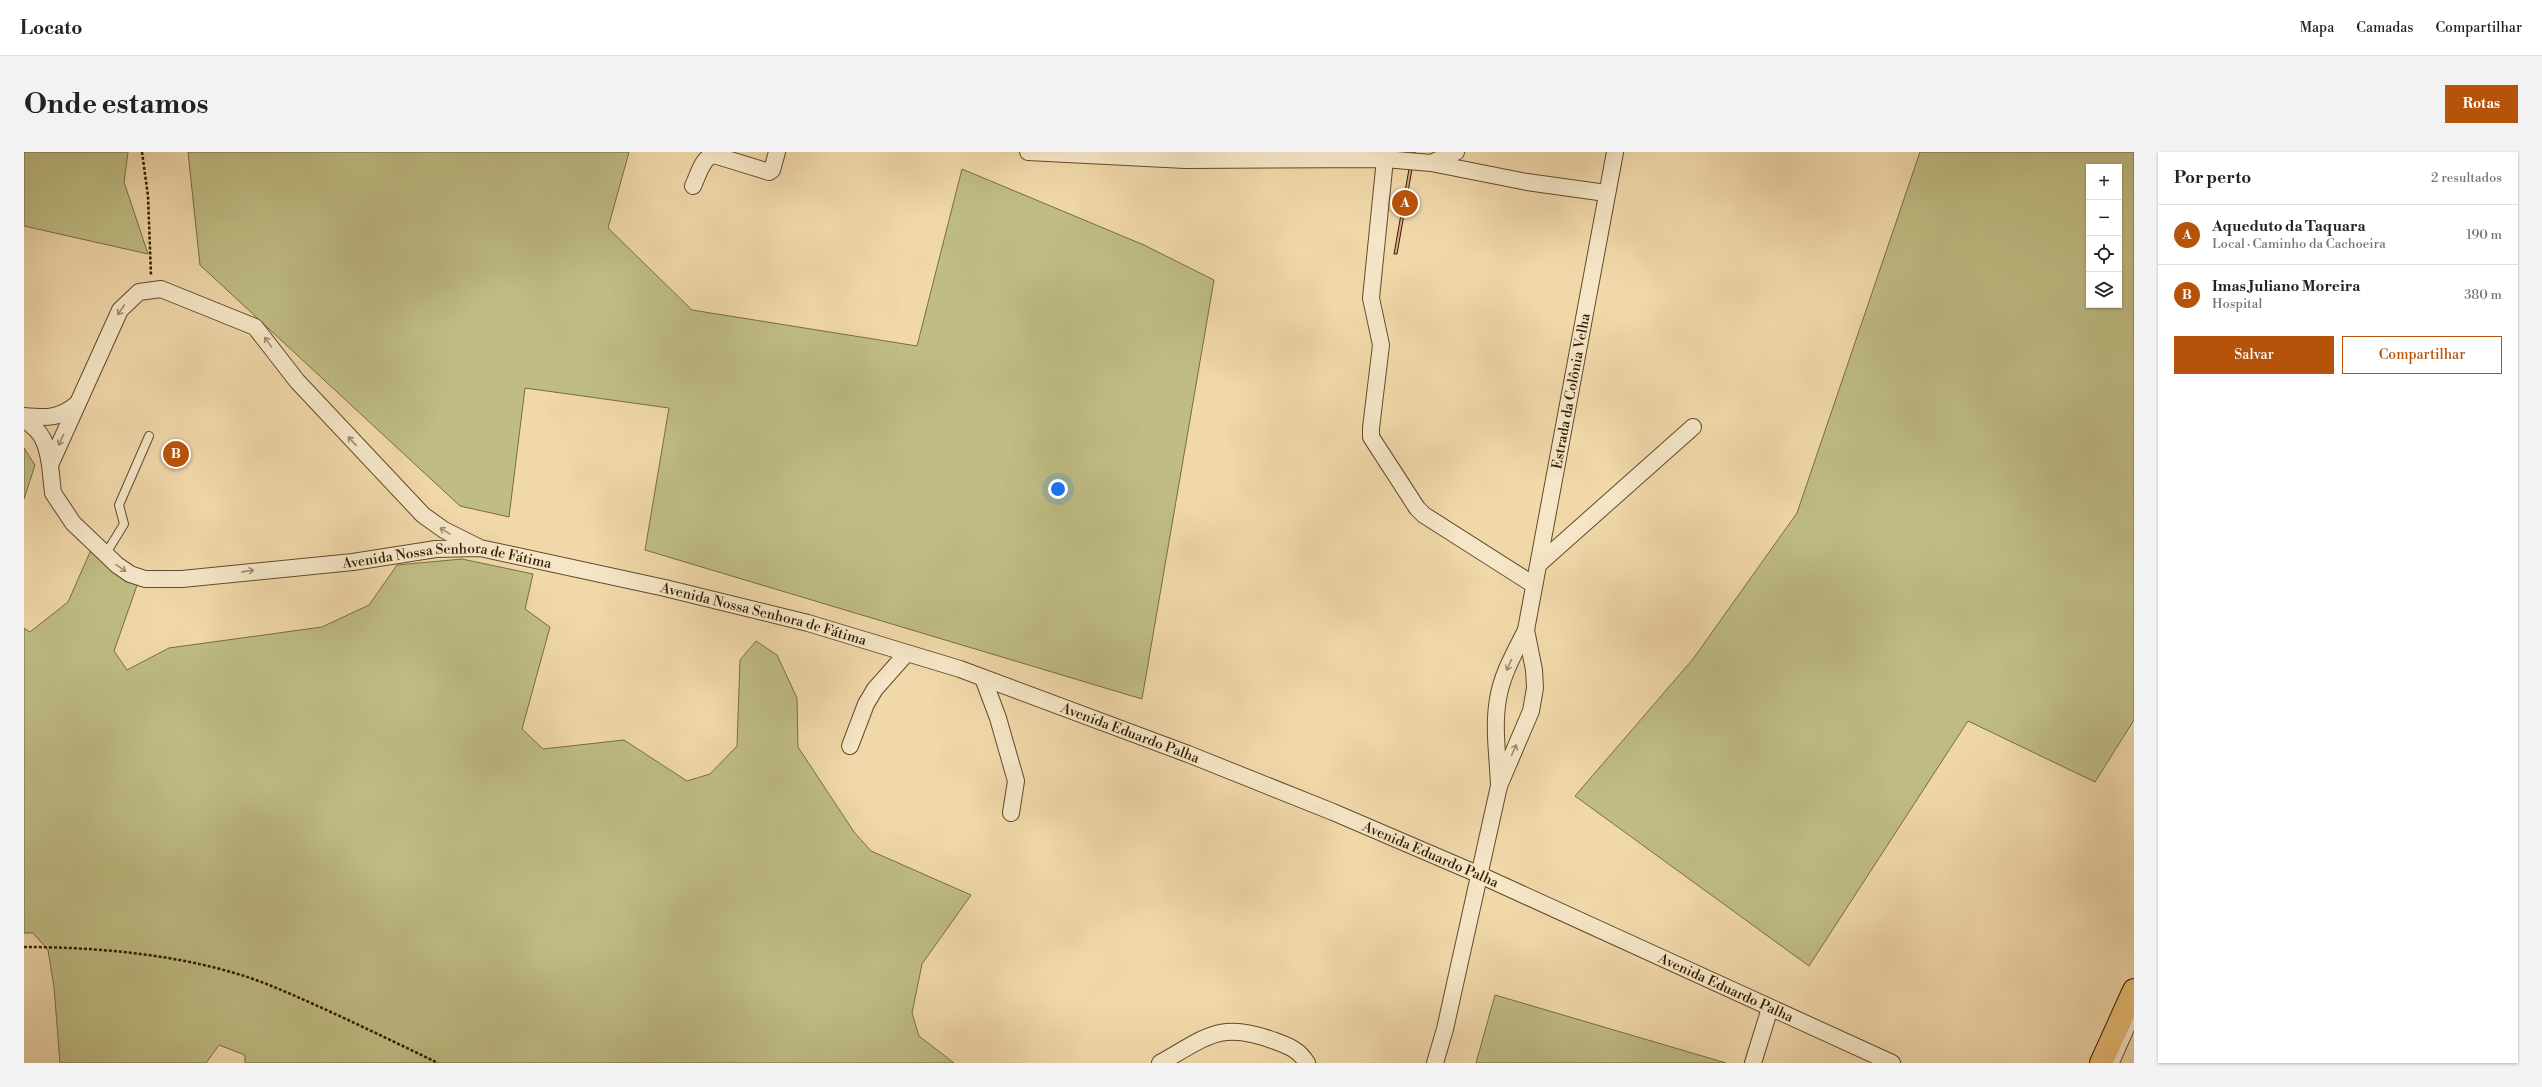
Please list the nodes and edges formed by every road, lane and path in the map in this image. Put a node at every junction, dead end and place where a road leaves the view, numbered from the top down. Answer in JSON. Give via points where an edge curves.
{"nodes":[{"id":1,"x":142,"y":152,"type":"edge"},
{"id":2,"x":777,"y":152,"type":"edge"},
{"id":3,"x":1028,"y":152,"type":"edge"},
{"id":4,"x":1456,"y":152,"type":"edge"},
{"id":5,"x":1615,"y":152,"type":"edge"},
{"id":6,"x":1385,"y":159,"type":"junction"},
{"id":7,"x":1431,"y":164,"type":"junction"},
{"id":8,"x":693,"y":186,"type":"dead end"},
{"id":9,"x":1606,"y":193,"type":"junction"},
{"id":10,"x":152,"y":289,"type":"junction"},
{"id":11,"x":77,"y":404,"type":"junction"},
{"id":12,"x":24,"y":416,"type":"edge"},
{"id":13,"x":24,"y":420,"type":"edge"},
{"id":14,"x":1693,"y":427,"type":"dead end"},
{"id":15,"x":149,"y":436,"type":"dead end"},
{"id":16,"x":50,"y":465,"type":"junction"},
{"id":17,"x":480,"y":548,"type":"junction"},
{"id":18,"x":105,"y":555,"type":"junction"},
{"id":19,"x":1540,"y":563,"type":"junction"},
{"id":20,"x":1534,"y":585,"type":"junction"},
{"id":21,"x":1526,"y":630,"type":"junction"},
{"id":22,"x":906,"y":654,"type":"junction"},
{"id":23,"x":960,"y":669,"type":"joint"},
{"id":24,"x":982,"y":678,"type":"junction"},
{"id":25,"x":850,"y":746,"type":"dead end"},
{"id":26,"x":1499,"y":786,"type":"junction"},
{"id":27,"x":1011,"y":814,"type":"dead end"},
{"id":28,"x":1480,"y":875,"type":"junction"},
{"id":29,"x":24,"y":947,"type":"edge"},
{"id":30,"x":2134,"y":990,"type":"edge"},
{"id":31,"x":1770,"y":1008,"type":"junction"},
{"id":32,"x":2134,"y":1020,"type":"edge"},
{"id":33,"x":438,"y":1063,"type":"edge"},
{"id":34,"x":1160,"y":1063,"type":"edge"},
{"id":35,"x":1307,"y":1063,"type":"edge"},
{"id":36,"x":1435,"y":1063,"type":"edge"},
{"id":37,"x":1753,"y":1063,"type":"edge"},
{"id":38,"x":1892,"y":1063,"type":"edge"},
{"id":39,"x":2101,"y":1063,"type":"edge"},
{"id":40,"x":2115,"y":1063,"type":"edge"}],
"edges":[{"from":1,"to":10,"type":"path","via":[[148,196]]},
{"from":2,"to":8,"type":"street","via":[[772,170],[769,172],[714,155],[710,156]]},
{"from":3,"to":6,"type":"street","via":[[1185,160]]},
{"from":4,"to":7,"type":"street"},
{"from":5,"to":9,"type":"street","name":"Estrada da Colônia Velha"},
{"from":6,"to":7,"type":"street"},
{"from":6,"to":20,"type":"street","via":[[1371,298],[1381,345],[1372,437],[1424,515]]},
{"from":7,"to":9,"type":"street","via":[[1527,182]]},
{"from":9,"to":19,"type":"street","name":"Estrada da Colônia Velha"},
{"from":10,"to":11,"type":"street","name":"Avenida Nossa Senhora de Fátima","one_way":true,"via":[[139,292],[120,310]]},
{"from":17,"to":10,"type":"street","one_way":true,"via":[[444,530],[423,515],[296,381],[255,327],[161,289]]},
{"from":11,"to":12,"type":"street","via":[[54,418]]},
{"from":11,"to":16,"type":"street","name":"Avenida Nossa Senhora de Fátima","one_way":true},
{"from":13,"to":16,"type":"street","via":[[34,425],[44,438]]},
{"from":14,"to":19,"type":"street"},
{"from":15,"to":18,"type":"lane","via":[[119,505],[124,524]]},
{"from":16,"to":18,"type":"street","name":"Avenida Nossa Senhora de Fátima","via":[[53,493],[62,509]]},
{"from":18,"to":17,"type":"street","name":"Avenida Nossa Senhora de Fátima","one_way":true,"via":[[130,574],[159,581],[352,562],[436,549]]},
{"from":17,"to":22,"type":"street","name":"Avenida Nossa Senhora de Fátima","via":[[665,588],[786,618]]},
{"from":19,"to":20,"type":"street","name":"Estrada da Colônia Velha"},
{"from":20,"to":21,"type":"street","name":"Estrada da Colônia Velha"},
{"from":21,"to":26,"type":"street","name":"Estrada da Colônia Velha","one_way":true,"via":[[1502,681],[1498,699],[1496,722]]},
{"from":26,"to":21,"type":"street","name":"Estrada da Colônia Velha","one_way":true,"via":[[1532,711],[1534,670]]},
{"from":22,"to":23,"type":"street","name":"Avenida Nossa Senhora de Fátima"},
{"from":22,"to":25,"type":"street","via":[[872,694]]},
{"from":23,"to":24,"type":"street","name":"Avenida Eduardo Palha"},
{"from":24,"to":27,"type":"street","via":[[998,718],[1016,781]]},
{"from":24,"to":28,"type":"street","name":"Avenida Eduardo Palha","via":[[1188,754]]},
{"from":26,"to":28,"type":"street","name":"Estrada da Colônia Velha"},
{"from":28,"to":31,"type":"street","name":"Avenida Eduardo Palha"},
{"from":28,"to":36,"type":"street","name":"Estrada da Colônia Velha"},
{"from":29,"to":33,"type":"path","via":[[111,950],[202,965],[273,986]]},
{"from":30,"to":39,"type":"highway"},
{"from":31,"to":37,"type":"street"},
{"from":31,"to":38,"type":"street","name":"Avenida Eduardo Palha"},
{"from":32,"to":40,"type":"lane"},
{"from":34,"to":35,"type":"street","via":[[1210,1035],[1220,1031],[1238,1030],[1287,1045],[1297,1050]]}]}
